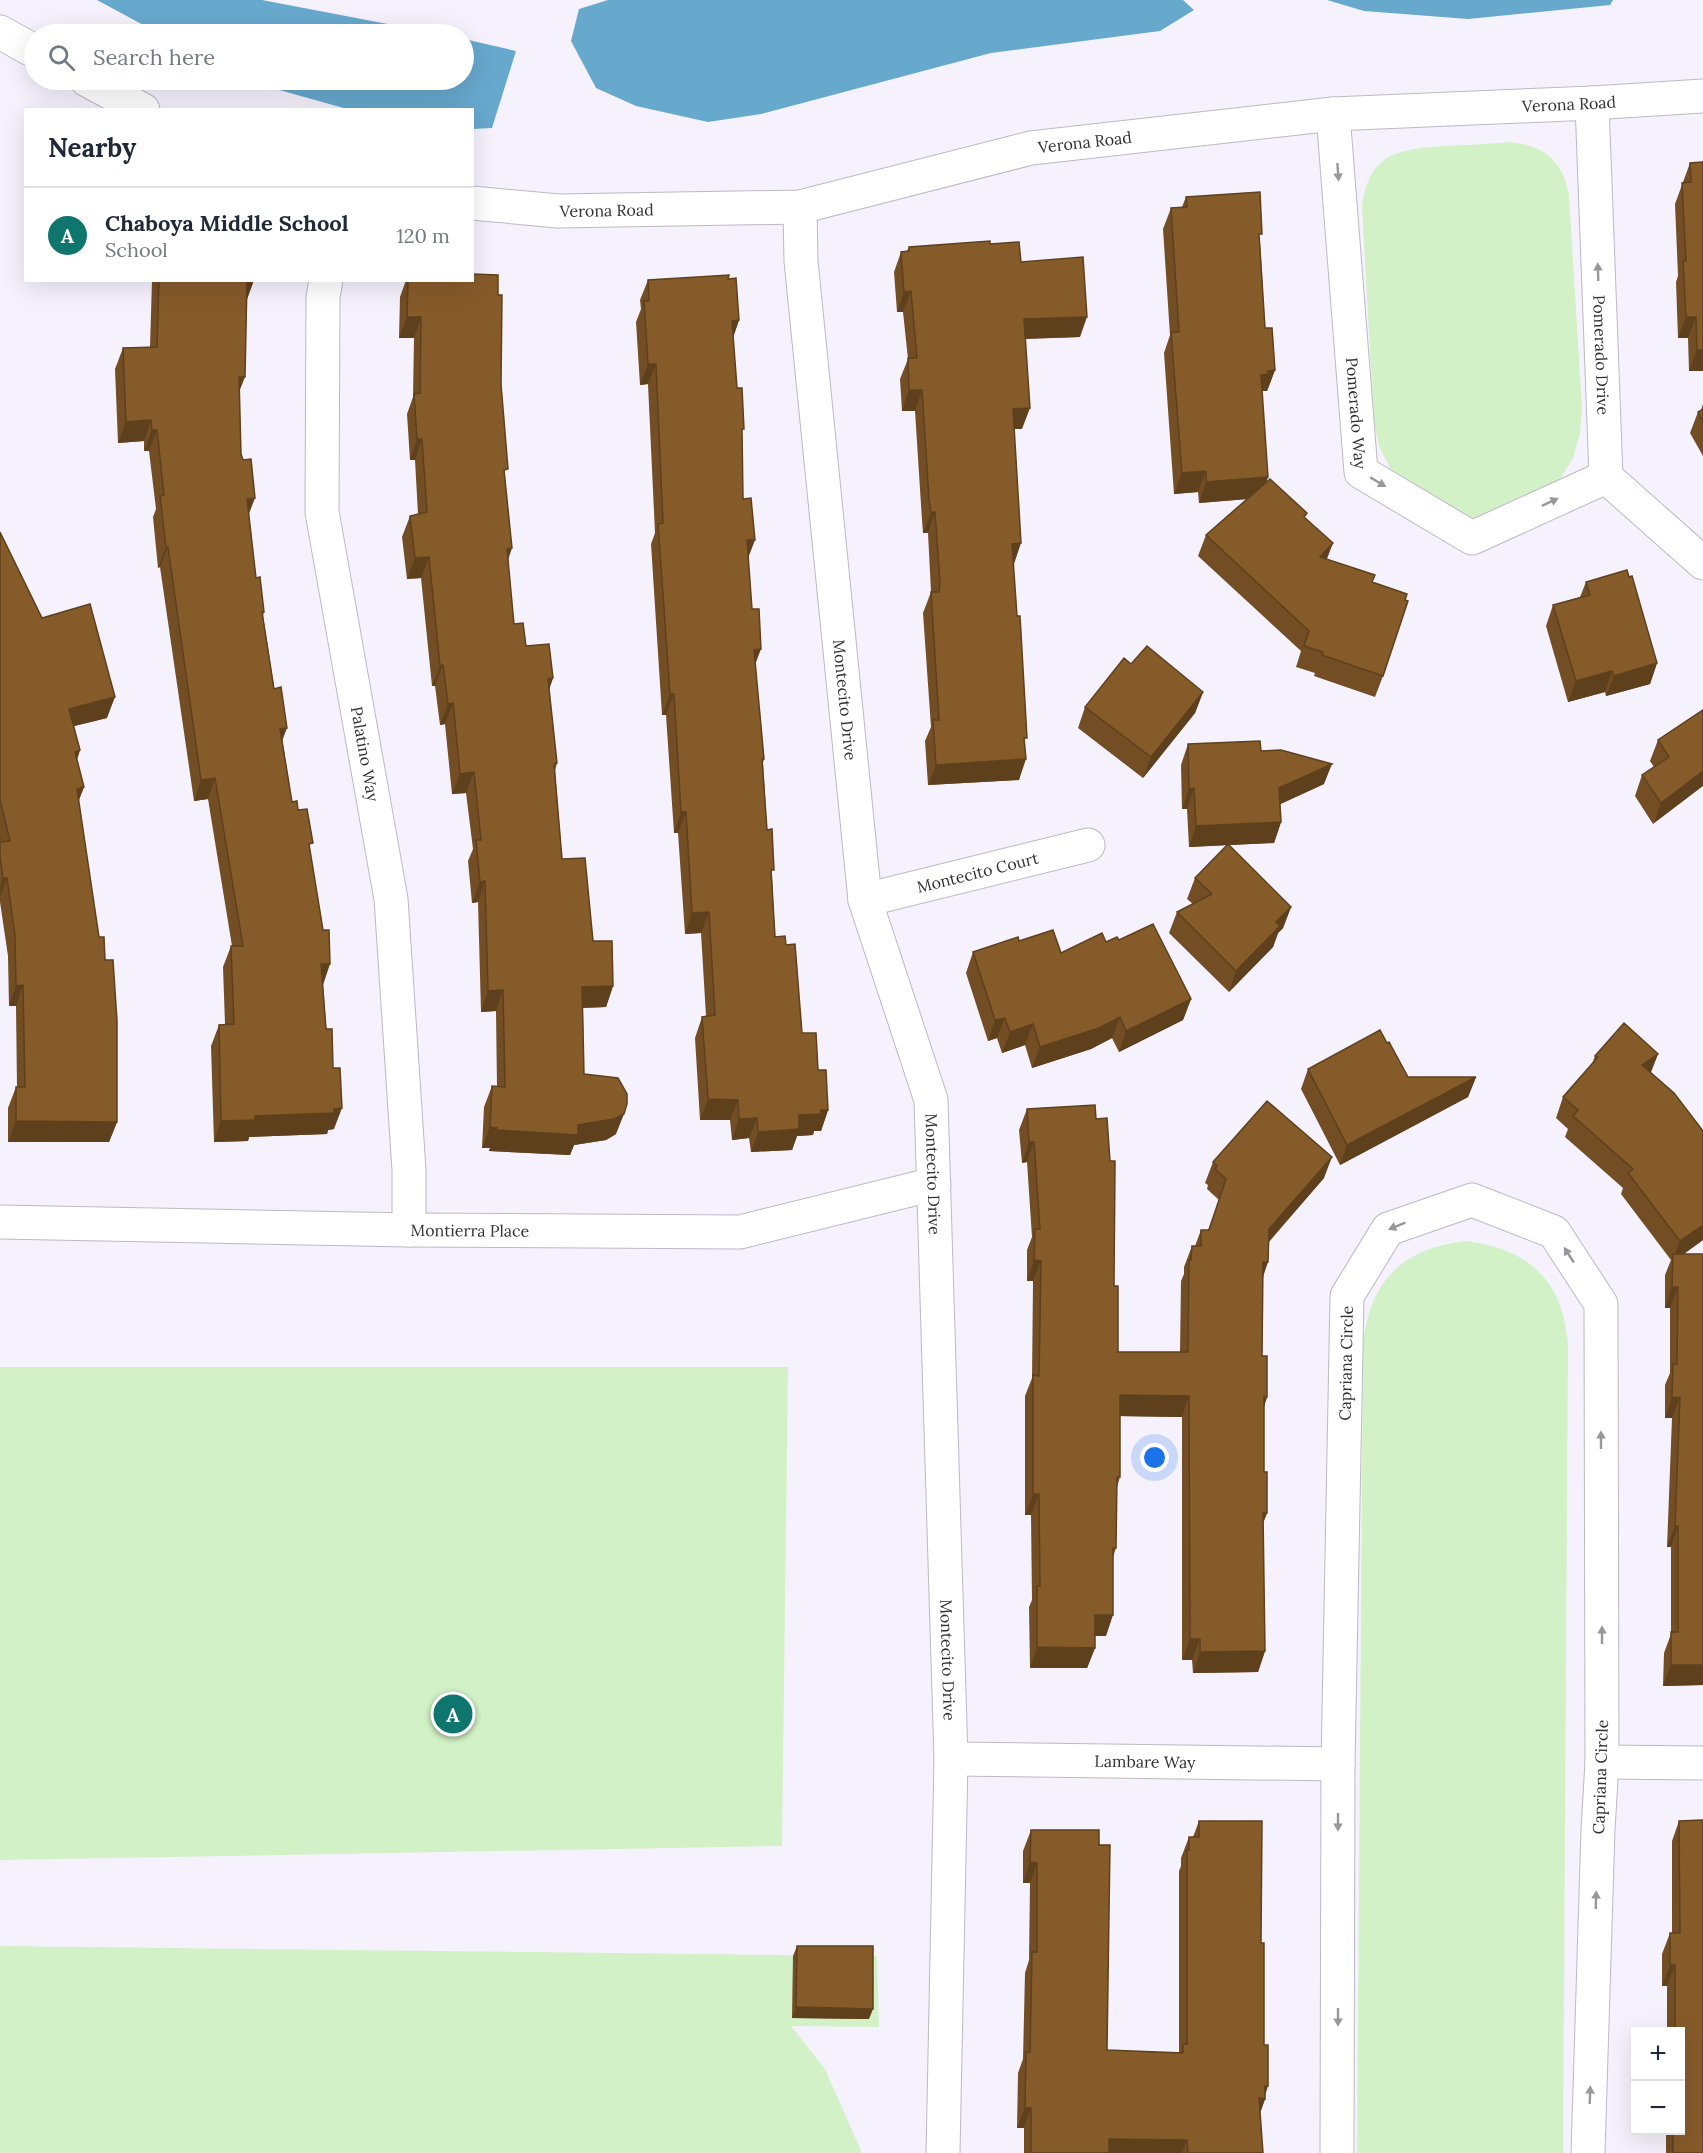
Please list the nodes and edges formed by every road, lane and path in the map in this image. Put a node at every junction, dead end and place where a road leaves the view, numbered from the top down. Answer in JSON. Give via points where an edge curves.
{"nodes":[{"id":1,"x":0,"y":33,"type":"edge"},
{"id":2,"x":24,"y":46,"type":"edge"},
{"id":3,"x":106,"y":90,"type":"edge"},
{"id":4,"x":1703,"y":96,"type":"edge"},
{"id":5,"x":1592,"y":103,"type":"junction"},
{"id":6,"x":139,"y":108,"type":"edge"},
{"id":7,"x":1334,"y":114,"type":"junction"},
{"id":8,"x":474,"y":203,"type":"edge"},
{"id":9,"x":800,"y":207,"type":"junction"},
{"id":10,"x":326,"y":282,"type":"edge"},
{"id":11,"x":1606,"y":477,"type":"junction"},
{"id":12,"x":1703,"y":563,"type":"edge"},
{"id":13,"x":1088,"y":845,"type":"dead end"},
{"id":14,"x":865,"y":900,"type":"junction"},
{"id":15,"x":933,"y":1184,"type":"junction"},
{"id":16,"x":0,"y":1222,"type":"edge"},
{"id":17,"x":409,"y":1230,"type":"junction"},
{"id":18,"x":951,"y":1758,"type":"junction"},
{"id":19,"x":1602,"y":1762,"type":"junction"},
{"id":20,"x":1703,"y":1763,"type":"edge"},
{"id":21,"x":1338,"y":1764,"type":"junction"},
{"id":22,"x":943,"y":2153,"type":"edge"},
{"id":23,"x":1337,"y":2153,"type":"edge"},
{"id":24,"x":1588,"y":2153,"type":"edge"}],
"edges":[{"from":1,"to":2,"type":"street"},
{"from":3,"to":6,"type":"street"},
{"from":4,"to":5,"type":"street","name":"Verona Road"},
{"from":5,"to":7,"type":"street","name":"Verona Road"},
{"from":11,"to":5,"type":"street","name":"Pomerado Drive","one_way":true},
{"from":7,"to":9,"type":"street","name":"Verona Road","via":[[1031,148]]},
{"from":7,"to":11,"type":"street","name":"Pomerado Way","one_way":true,"via":[[1361,472],[1472,538]]},
{"from":8,"to":9,"type":"street","name":"Verona Road","via":[[558,212]]},
{"from":9,"to":14,"type":"street","name":"Montecito Drive","via":[[801,261]]},
{"from":10,"to":17,"type":"street","name":"Palatino Way","via":[[322,512],[391,899],[409,1170]]},
{"from":11,"to":12,"type":"street"},
{"from":13,"to":14,"type":"street","name":"Montecito Court"},
{"from":14,"to":15,"type":"street","name":"Montecito Drive","via":[[931,1100]]},
{"from":15,"to":17,"type":"street","name":"Montierra Place","via":[[740,1232]]},
{"from":15,"to":18,"type":"street","name":"Montecito Drive"},
{"from":16,"to":17,"type":"street","name":"Montierra Place"},
{"from":18,"to":21,"type":"street","name":"Lambare Way"},
{"from":18,"to":22,"type":"street","name":"Montecito Drive"},
{"from":19,"to":20,"type":"street"},
{"from":19,"to":21,"type":"street","name":"Capriana Circle","one_way":true,"via":[[1601,1304],[1554,1232],[1472,1200],[1388,1229],[1347,1296]]},
{"from":24,"to":19,"type":"street","name":"Capriana Circle","one_way":true},
{"from":21,"to":23,"type":"street","name":"Capriana Circle","one_way":true}]}
